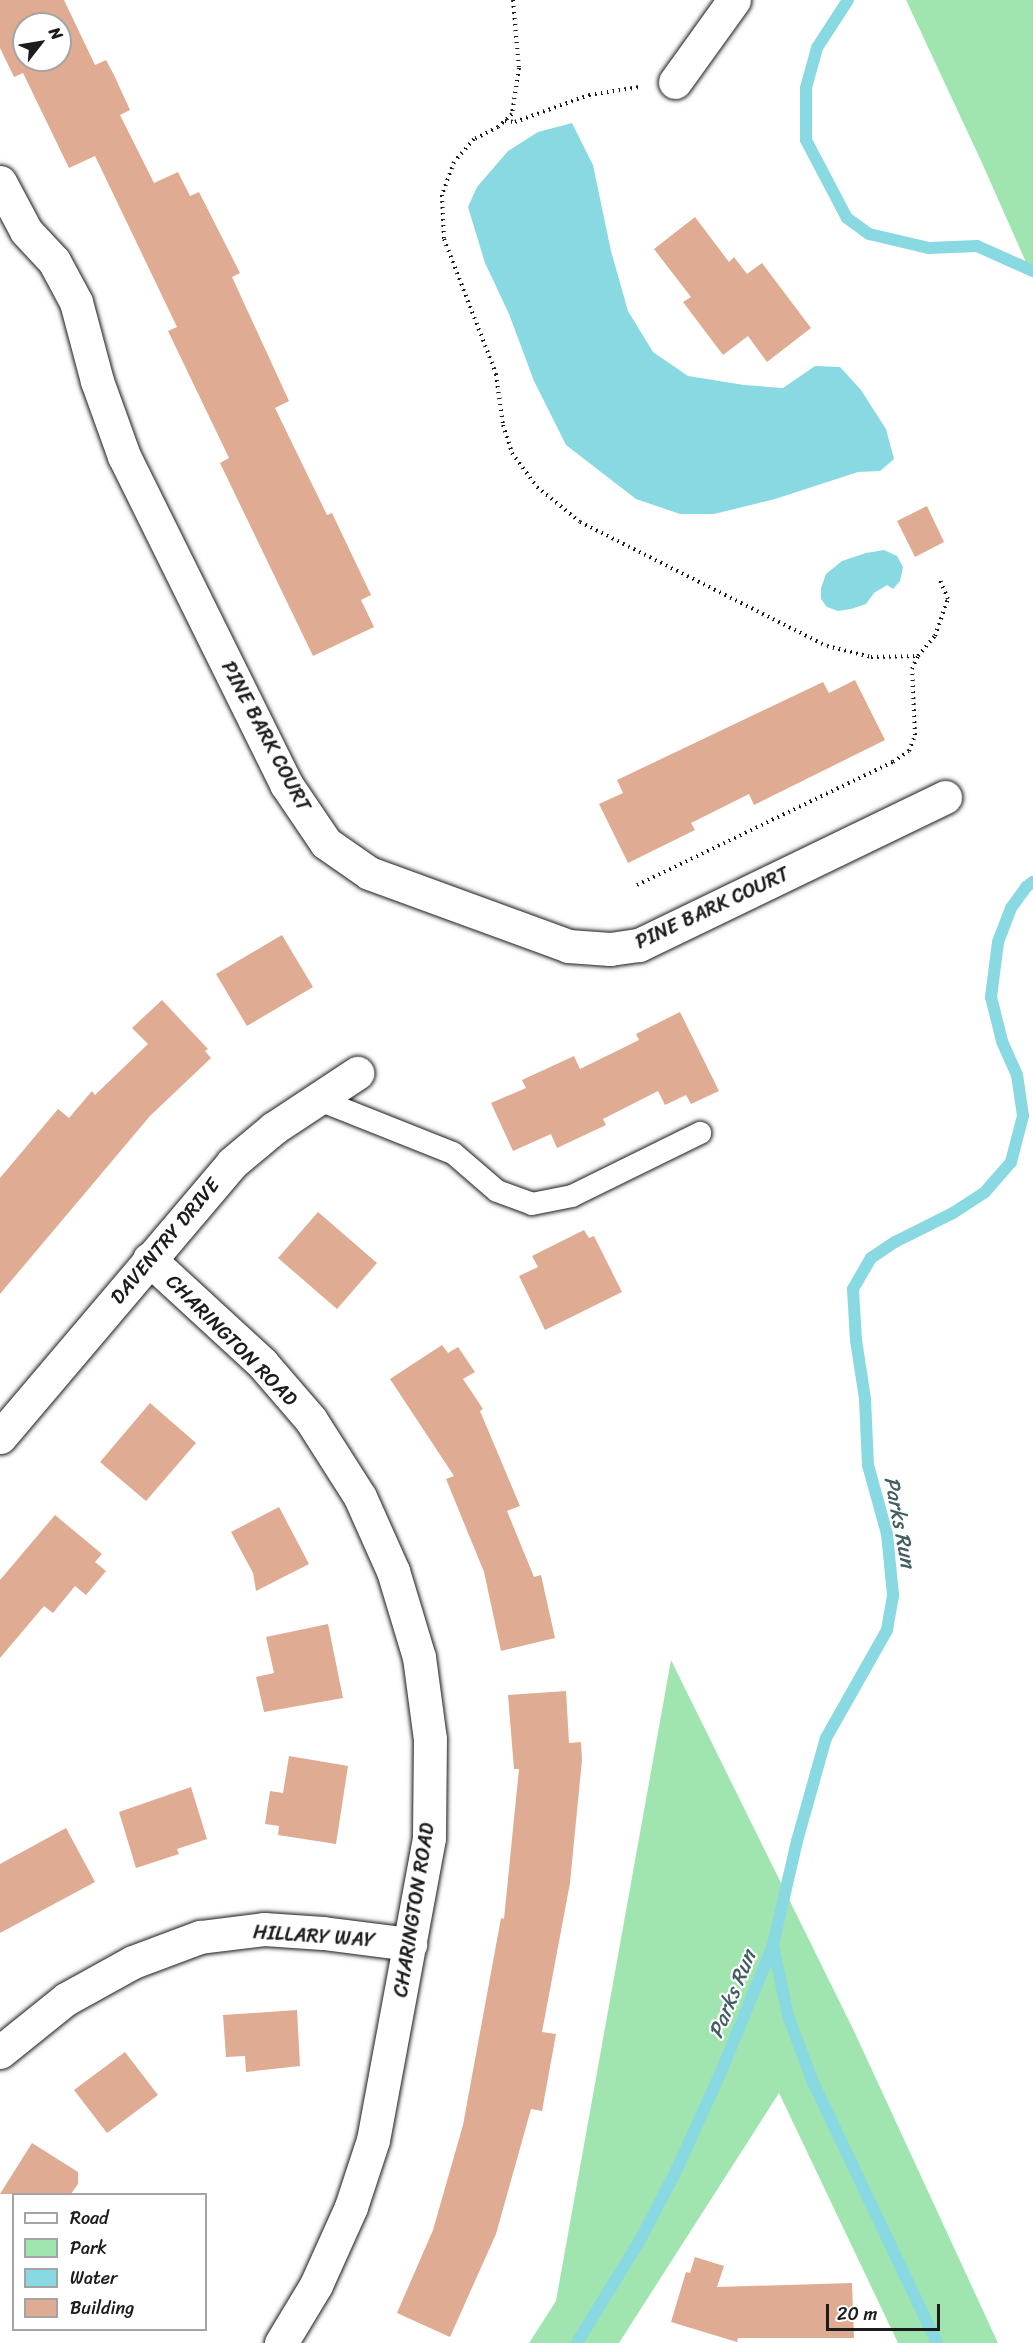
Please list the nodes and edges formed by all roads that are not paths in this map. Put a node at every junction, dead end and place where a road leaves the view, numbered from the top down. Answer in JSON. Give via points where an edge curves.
{"nodes":[{"id":1,"x":734,"y":0,"type":"edge"},
{"id":2,"x":675,"y":82,"type":"road end"},
{"id":3,"x":0,"y":182,"type":"edge"},
{"id":4,"x":945,"y":796,"type":"dead end"},
{"id":5,"x":357,"y":1073,"type":"dead end"},
{"id":6,"x":317,"y":1099,"type":"junction"},
{"id":7,"x":700,"y":1133,"type":"dead end"},
{"id":8,"x":149,"y":1259,"type":"junction"},
{"id":9,"x":0,"y":1437,"type":"edge"},
{"id":10,"x":410,"y":1944,"type":"junction"},
{"id":11,"x":0,"y":2052,"type":"edge"},
{"id":12,"x":281,"y":2343,"type":"edge"}],
"edges":[{"from":1,"to":2,"type":"street"},
{"from":3,"to":4,"type":"street","name":"PINE BARK COURT","via":[[26,231],[54,261],[76,302],[97,381],[124,456],[286,784],[326,843],[369,873],[568,946],[629,947]]},
{"from":5,"to":6,"type":"street","name":"DAVENTRY DRIVE"},
{"from":6,"to":7,"type":"lane","via":[[453,1153],[498,1191],[532,1204],[572,1196]]},
{"from":6,"to":8,"type":"street","name":"DAVENTRY DRIVE","via":[[232,1163]]},
{"from":8,"to":9,"type":"street","name":"DAVENTRY DRIVE"},
{"from":8,"to":10,"type":"street","name":"CHARINGTON ROAD","via":[[262,1363],[311,1420],[360,1497],[393,1571],[419,1657],[430,1739],[429,1838]]},
{"from":10,"to":11,"type":"street","name":"HILLARY WAY","via":[[264,1929],[200,1937],[133,1962],[66,1999]]},
{"from":10,"to":12,"type":"street","name":"CHARINGTON ROAD","via":[[373,2140],[351,2207],[316,2284]]}]}
